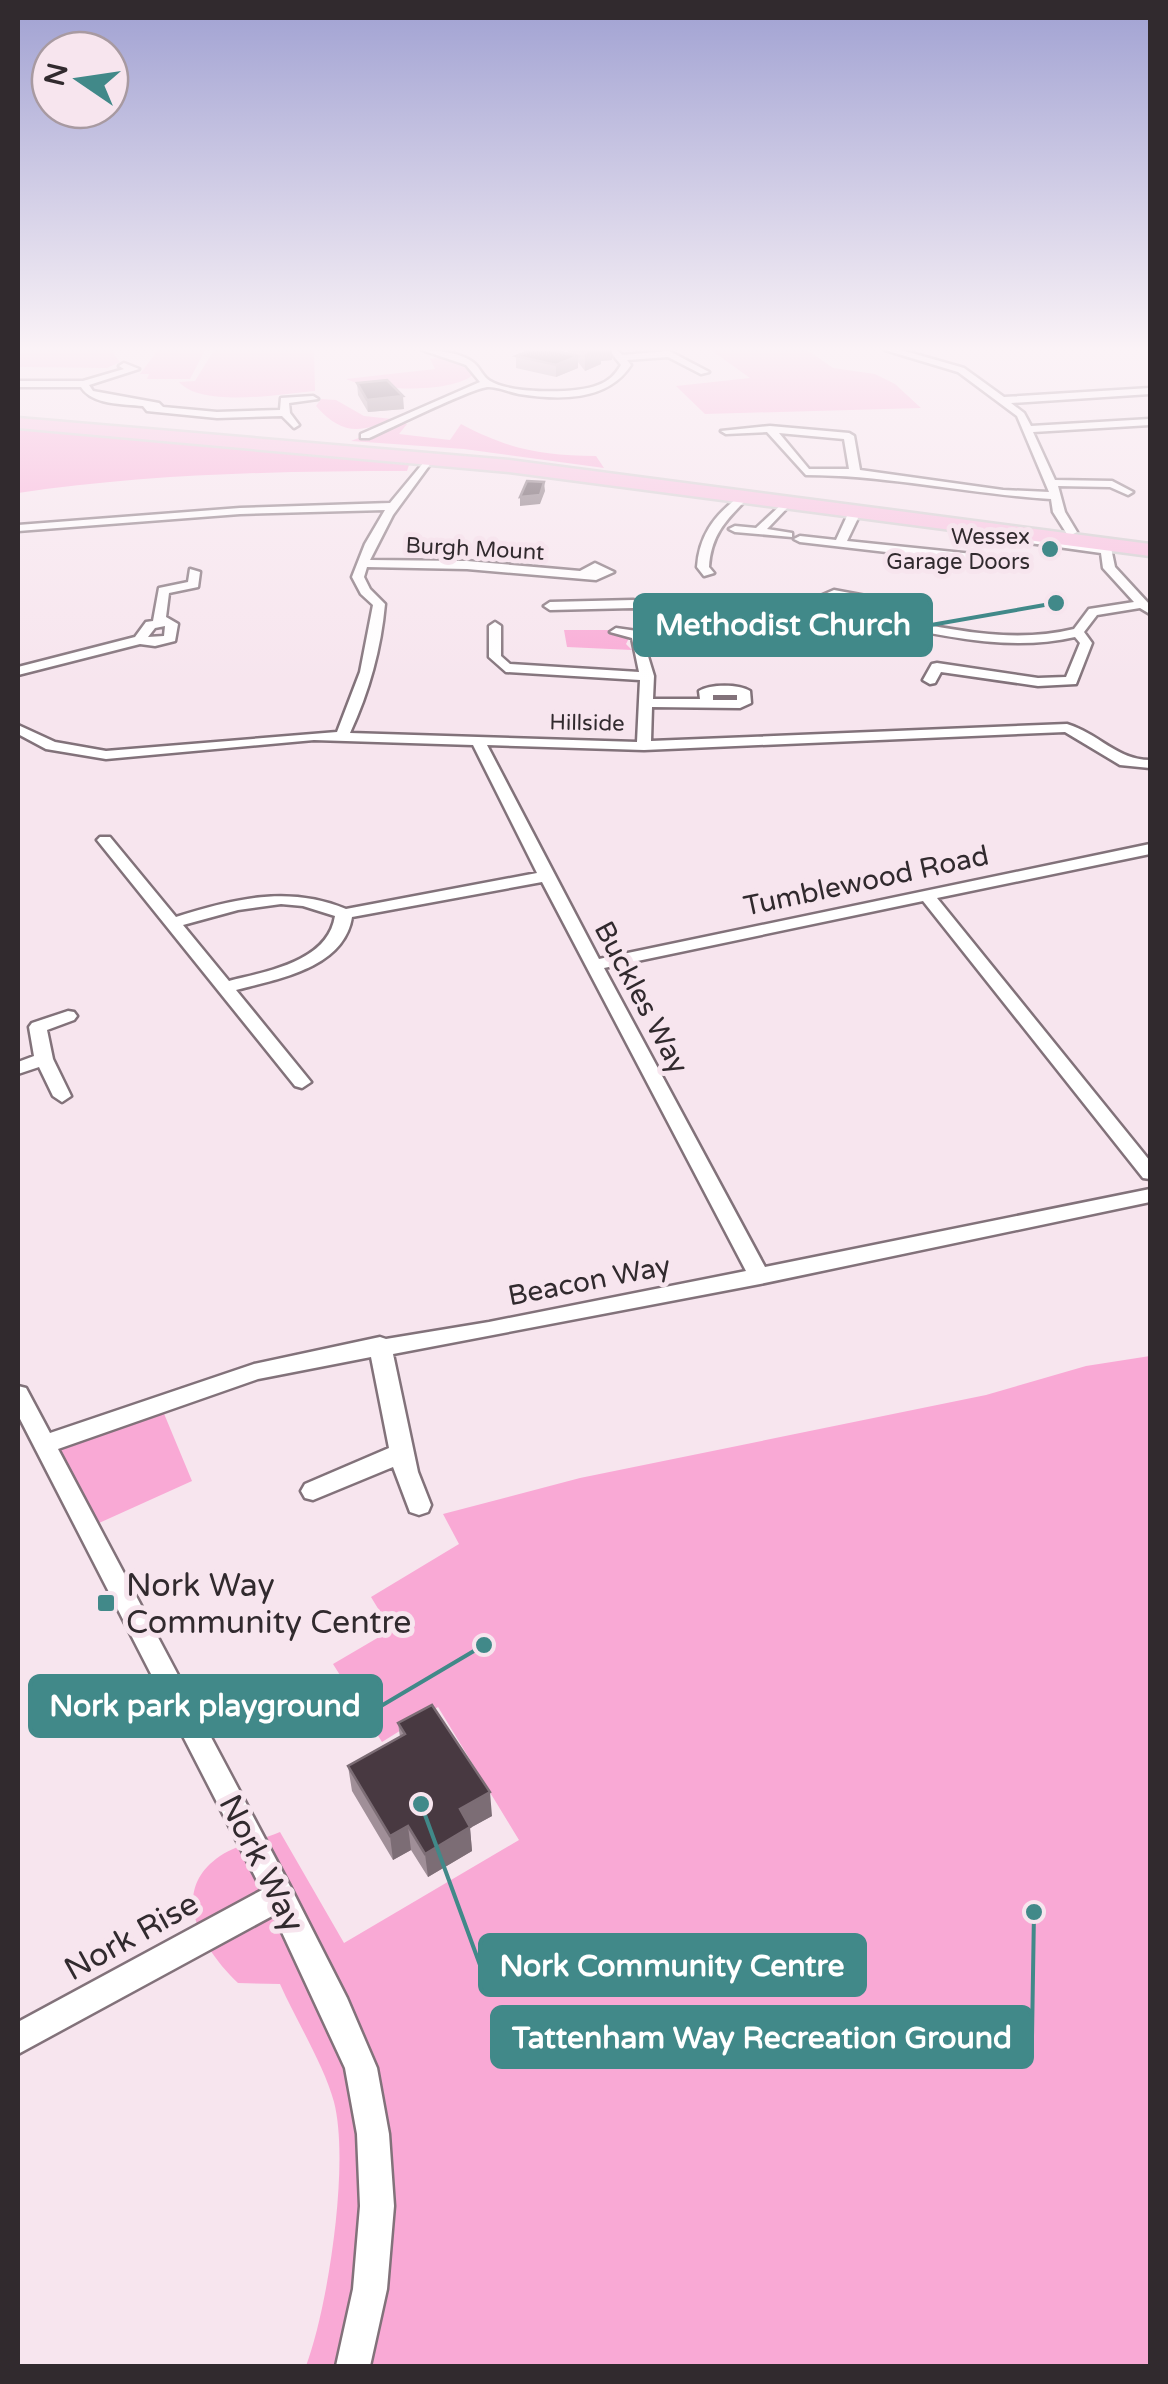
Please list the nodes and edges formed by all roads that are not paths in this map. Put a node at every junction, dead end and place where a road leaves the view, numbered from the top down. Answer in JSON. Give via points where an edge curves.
{"nodes":[{"id":1,"x":427,"y":461,"type":"edge"},
{"id":2,"x":429,"y":461,"type":"edge"},
{"id":3,"x":429,"y":461,"type":"edge"},
{"id":4,"x":522,"y":461,"type":"edge"},
{"id":5,"x":794,"y":461,"type":"edge"},
{"id":6,"x":855,"y":461,"type":"edge"},
{"id":7,"x":1043,"y":461,"type":"edge"},
{"id":8,"x":856,"y":472,"type":"junction"},
{"id":9,"x":1051,"y":482,"type":"junction"},
{"id":10,"x":1128,"y":492,"type":"dead end"},
{"id":11,"x":1056,"y":496,"type":"junction"},
{"id":12,"x":740,"y":500,"type":"junction"},
{"id":13,"x":392,"y":506,"type":"junction"},
{"id":14,"x":783,"y":506,"type":"junction"},
{"id":15,"x":853,"y":516,"type":"junction"},
{"id":16,"x":1062,"y":525,"type":"junction"},
{"id":17,"x":18,"y":528,"type":"edge"},
{"id":18,"x":735,"y":529,"type":"dead end"},
{"id":19,"x":758,"y":531,"type":"junction"},
{"id":20,"x":841,"y":542,"type":"junction"},
{"id":21,"x":1150,"y":546,"type":"edge"},
{"id":22,"x":1106,"y":548,"type":"junction"},
{"id":23,"x":973,"y":558,"type":"dead end"},
{"id":24,"x":362,"y":563,"type":"junction"},
{"id":25,"x":194,"y":572,"type":"dead end"},
{"id":26,"x":585,"y":573,"type":"dead end"},
{"id":27,"x":708,"y":573,"type":"dead end"},
{"id":28,"x":550,"y":606,"type":"dead end"},
{"id":29,"x":1146,"y":609,"type":"edge"},
{"id":30,"x":859,"y":616,"type":"dead end"},
{"id":31,"x":159,"y":621,"type":"junction"},
{"id":32,"x":494,"y":626,"type":"dead end"},
{"id":33,"x":616,"y":632,"type":"dead end"},
{"id":34,"x":1078,"y":632,"type":"junction"},
{"id":35,"x":638,"y":635,"type":"junction"},
{"id":36,"x":140,"y":640,"type":"junction"},
{"id":37,"x":18,"y":671,"type":"edge"},
{"id":38,"x":646,"y":676,"type":"junction"},
{"id":39,"x":930,"y":680,"type":"dead end"},
{"id":40,"x":1045,"y":682,"type":"junction"},
{"id":41,"x":1033,"y":697,"type":"dead end"},
{"id":42,"x":646,"y":703,"type":"junction"},
{"id":43,"x":707,"y":704,"type":"dead end"},
{"id":44,"x":18,"y":730,"type":"edge"},
{"id":45,"x":342,"y":736,"type":"junction"},
{"id":46,"x":480,"y":742,"type":"junction"},
{"id":47,"x":644,"y":746,"type":"junction"},
{"id":48,"x":1150,"y":764,"type":"edge"},
{"id":49,"x":105,"y":840,"type":"dead end"},
{"id":50,"x":1150,"y":849,"type":"edge"},
{"id":51,"x":546,"y":876,"type":"junction"},
{"id":52,"x":926,"y":895,"type":"junction"},
{"id":53,"x":344,"y":914,"type":"junction"},
{"id":54,"x":174,"y":922,"type":"junction"},
{"id":55,"x":594,"y":965,"type":"junction"},
{"id":56,"x":228,"y":987,"type":"junction"},
{"id":57,"x":68,"y":1016,"type":"dead end"},
{"id":58,"x":44,"y":1059,"type":"junction"},
{"id":59,"x":18,"y":1068,"type":"edge"},
{"id":60,"x":302,"y":1082,"type":"dead end"},
{"id":61,"x":62,"y":1096,"type":"dead end"},
{"id":62,"x":1150,"y":1173,"type":"edge"},
{"id":63,"x":1150,"y":1196,"type":"edge"},
{"id":64,"x":760,"y":1276,"type":"junction"},
{"id":65,"x":380,"y":1345,"type":"junction"},
{"id":66,"x":18,"y":1394,"type":"edge"},
{"id":67,"x":45,"y":1444,"type":"junction"},
{"id":68,"x":402,"y":1453,"type":"junction"},
{"id":69,"x":314,"y":1491,"type":"dead end"},
{"id":70,"x":419,"y":1505,"type":"dead end"},
{"id":71,"x":280,"y":1896,"type":"junction"},
{"id":72,"x":18,"y":2039,"type":"edge"},
{"id":73,"x":353,"y":2366,"type":"edge"}],
"edges":[{"from":1,"to":13,"type":"street"},
{"from":2,"to":12,"type":"street"},
{"from":3,"to":22,"type":"highway"},
{"from":4,"to":16,"type":"highway"},
{"from":5,"to":8,"type":"street","via":[[816,474]]},
{"from":6,"to":8,"type":"street"},
{"from":7,"to":9,"type":"street"},
{"from":8,"to":11,"type":"street","via":[[905,480],[902,487],[912,493],[946,496],[958,487]]},
{"from":9,"to":10,"type":"street","via":[[1112,484]]},
{"from":9,"to":11,"type":"street"},
{"from":11,"to":16,"type":"street"},
{"from":12,"to":14,"type":"street"},
{"from":12,"to":27,"type":"street","via":[[706,539]]},
{"from":13,"to":17,"type":"street"},
{"from":13,"to":24,"type":"street"},
{"from":14,"to":15,"type":"street"},
{"from":14,"to":19,"type":"street"},
{"from":15,"to":20,"type":"street"},
{"from":15,"to":22,"type":"street"},
{"from":16,"to":21,"type":"highway","via":[[1068,536]]},
{"from":18,"to":19,"type":"street"},
{"from":19,"to":20,"type":"street"},
{"from":20,"to":23,"type":"street"},
{"from":21,"to":22,"type":"highway"},
{"from":22,"to":29,"type":"street","via":[[1109,568]]},
{"from":24,"to":26,"type":"street","name":"Burgh Mount"},
{"from":24,"to":45,"type":"street","via":[[358,577],[379,604],[377,628]]},
{"from":25,"to":31,"type":"street","via":[[194,584],[163,591]]},
{"from":28,"to":35,"type":"street","via":[[646,606],[654,616]]},
{"from":29,"to":34,"type":"street","via":[[1096,610]]},
{"from":30,"to":34,"type":"street","via":[[1017,640]]},
{"from":31,"to":36,"type":"street"},
{"from":31,"to":36,"type":"street","via":[[172,624],[172,636]]},
{"from":32,"to":38,"type":"street","via":[[498,664]]},
{"from":33,"to":35,"type":"street"},
{"from":34,"to":40,"type":"street","via":[[1086,643],[1075,677]]},
{"from":35,"to":38,"type":"street"},
{"from":36,"to":37,"type":"street"},
{"from":38,"to":42,"type":"street"},
{"from":39,"to":40,"type":"street","via":[[937,667]]},
{"from":40,"to":41,"type":"street"},
{"from":42,"to":43,"type":"street"},
{"from":42,"to":47,"type":"street"},
{"from":44,"to":45,"type":"street","name":"Hillside","via":[[51,746],[106,755]]},
{"from":45,"to":46,"type":"street","name":"Hillside"},
{"from":46,"to":47,"type":"street","name":"Hillside"},
{"from":46,"to":51,"type":"street","name":"Buckles Way"},
{"from":47,"to":48,"type":"street","name":"Hillside","via":[[1066,728],[1115,760]]},
{"from":49,"to":54,"type":"street"},
{"from":50,"to":52,"type":"street","name":"Tumblewood Road"},
{"from":51,"to":53,"type":"street"},
{"from":51,"to":55,"type":"street","name":"Buckles Way"},
{"from":52,"to":55,"type":"street","name":"Tumblewood Road"},
{"from":52,"to":62,"type":"street"},
{"from":53,"to":54,"type":"street","via":[[308,902],[270,900]]},
{"from":53,"to":56,"type":"street","via":[[339,937],[310,961]]},
{"from":54,"to":56,"type":"street"},
{"from":55,"to":64,"type":"street","name":"Buckles Way"},
{"from":56,"to":60,"type":"street"},
{"from":57,"to":58,"type":"street","via":[[38,1028]]},
{"from":58,"to":59,"type":"street"},
{"from":58,"to":61,"type":"street"},
{"from":63,"to":64,"type":"street","name":"Beacon Way"},
{"from":64,"to":65,"type":"street","name":"Beacon Way"},
{"from":65,"to":67,"type":"street","name":"Beacon Way","via":[[254,1372]]},
{"from":65,"to":68,"type":"street"},
{"from":66,"to":67,"type":"street","name":"Nork Way"},
{"from":67,"to":71,"type":"street","name":"Nork Way"},
{"from":68,"to":69,"type":"street"},
{"from":68,"to":70,"type":"street"},
{"from":71,"to":72,"type":"street","name":"Nork Rise"},
{"from":71,"to":73,"type":"street","name":"Nork Way","via":[[360,2068],[373,2134],[372,2272]]}]}
